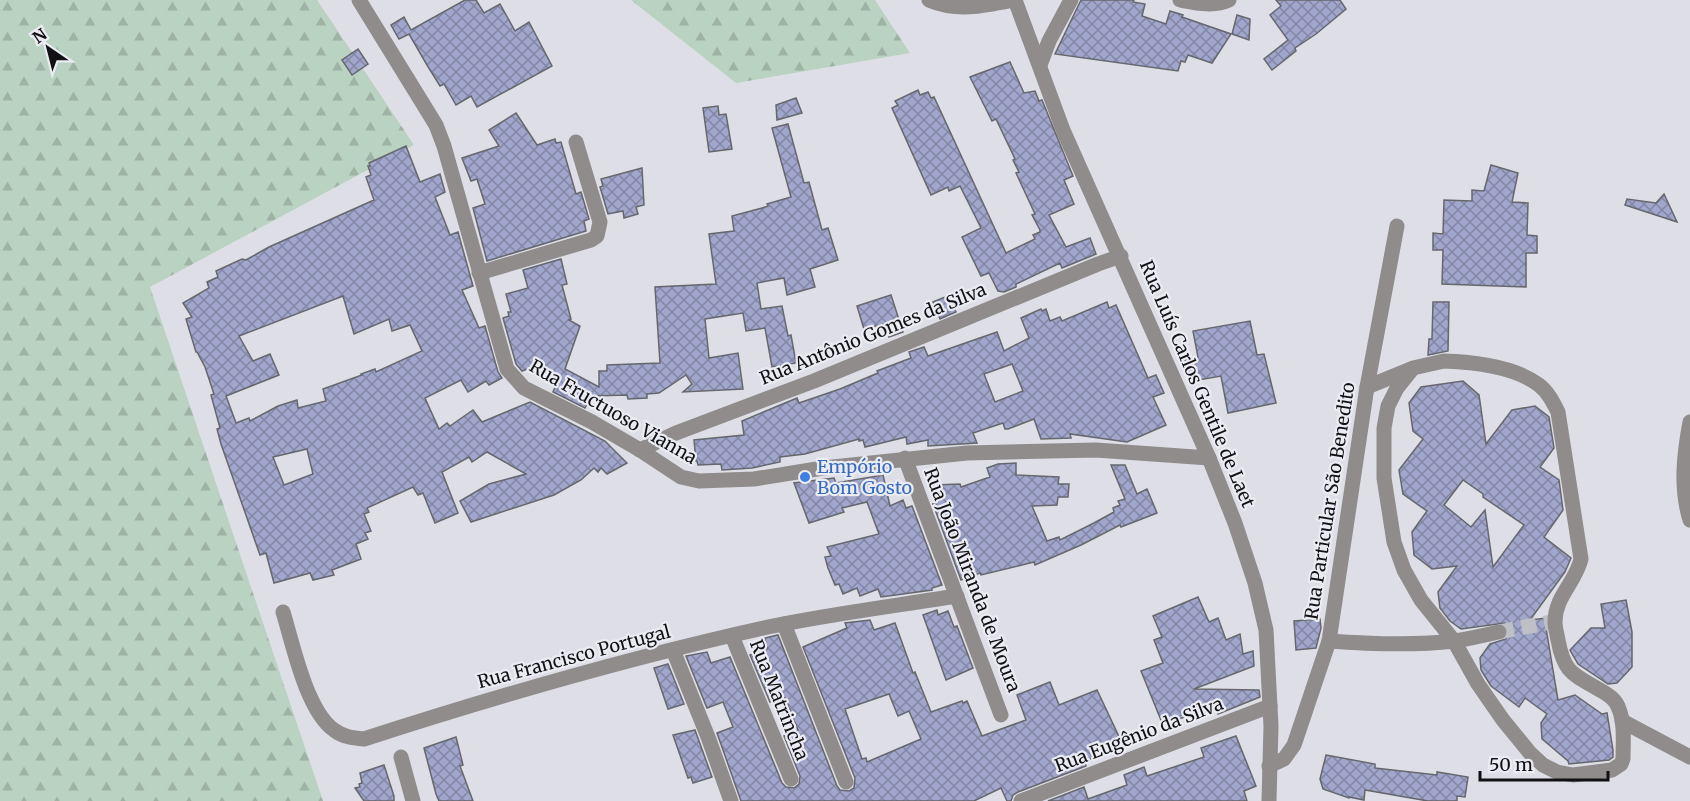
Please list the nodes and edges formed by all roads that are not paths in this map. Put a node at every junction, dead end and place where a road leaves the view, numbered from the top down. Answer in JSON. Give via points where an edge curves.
{"nodes":[{"id":1,"x":359,"y":0,"type":"edge"},
{"id":2,"x":929,"y":0,"type":"edge"},
{"id":3,"x":1014,"y":0,"type":"edge"},
{"id":4,"x":1071,"y":0,"type":"edge"},
{"id":5,"x":1180,"y":0,"type":"edge"},
{"id":6,"x":1230,"y":0,"type":"edge"},
{"id":7,"x":1040,"y":65,"type":"junction"},
{"id":8,"x":576,"y":142,"type":"dead end"},
{"id":9,"x":1397,"y":226,"type":"dead end"},
{"id":10,"x":1121,"y":256,"type":"junction"},
{"id":11,"x":479,"y":273,"type":"junction"},
{"id":12,"x":1413,"y":368,"type":"junction"},
{"id":13,"x":1367,"y":387,"type":"junction"},
{"id":14,"x":1690,"y":422,"type":"edge"},
{"id":15,"x":640,"y":450,"type":"junction"},
{"id":16,"x":905,"y":458,"type":"junction"},
{"id":17,"x":1209,"y":458,"type":"junction"},
{"id":18,"x":1690,"y":520,"type":"edge"},
{"id":19,"x":957,"y":596,"type":"junction"},
{"id":20,"x":283,"y":612,"type":"dead end"},
{"id":21,"x":784,"y":624,"type":"junction"},
{"id":22,"x":1499,"y":632,"type":"tunnel mouth"},
{"id":23,"x":732,"y":636,"type":"junction"},
{"id":24,"x":1329,"y":641,"type":"junction"},
{"id":25,"x":1454,"y":641,"type":"junction"},
{"id":26,"x":673,"y":650,"type":"junction"},
{"id":27,"x":1270,"y":706,"type":"junction"},
{"id":28,"x":1001,"y":715,"type":"dead end"},
{"id":29,"x":1622,"y":721,"type":"junction"},
{"id":30,"x":401,"y":757,"type":"dead end"},
{"id":31,"x":1690,"y":757,"type":"edge"},
{"id":32,"x":1269,"y":766,"type":"junction"},
{"id":33,"x":791,"y":779,"type":"dead end"},
{"id":34,"x":846,"y":783,"type":"dead end"},
{"id":35,"x":1045,"y":797,"type":"edge"},
{"id":36,"x":413,"y":801,"type":"edge"},
{"id":37,"x":731,"y":801,"type":"edge"},
{"id":38,"x":1021,"y":801,"type":"edge"},
{"id":39,"x":1269,"y":801,"type":"edge"}],
"edges":[{"from":1,"to":11,"type":"street","name":"Rua Fructuoso Vianna","via":[[436,125]]},
{"from":2,"to":3,"type":"street","via":[[963,8]]},
{"from":3,"to":7,"type":"street","name":"Rua Luís Carlos Gentile de Laet"},
{"from":4,"to":7,"type":"street"},
{"from":5,"to":6,"type":"street","via":[[1201,4]]},
{"from":7,"to":10,"type":"street","name":"Rua Luís Carlos Gentile de Laet","via":[[1063,130]]},
{"from":8,"to":11,"type":"street","via":[[600,222],[597,236]]},
{"from":9,"to":13,"type":"street","name":"Rua Particular São Benedito"},
{"from":10,"to":15,"type":"street","name":"Rua Antônio Gomes da Silva"},
{"from":10,"to":17,"type":"street","name":"Rua Luís Carlos Gentile de Laet"},
{"from":11,"to":15,"type":"street","name":"Rua Fructuoso Vianna","via":[[507,369],[514,378],[524,388]]},
{"from":12,"to":13,"type":"street"},
{"from":12,"to":25,"type":"street","via":[[1388,406],[1384,478],[1394,542],[1404,570],[1421,600]]},
{"from":12,"to":29,"type":"street","via":[[1444,361],[1468,362],[1512,372],[1537,384],[1551,398],[1558,412],[1581,559],[1561,596],[1553,622],[1568,669],[1615,700]]},
{"from":13,"to":24,"type":"street","name":"Rua Particular São Benedito"},
{"from":14,"to":18,"type":"street","via":[[1684,483]]},
{"from":15,"to":16,"type":"street","name":"Rua Fructuoso Vianna","via":[[681,477],[699,481],[754,479]]},
{"from":16,"to":17,"type":"street","name":"Rua Fructuoso Vianna","via":[[1096,450]]},
{"from":16,"to":19,"type":"street","name":"Rua João Miranda de Moura"},
{"from":17,"to":27,"type":"street","name":"Rua Luís Carlos Gentile de Laet","via":[[1255,583],[1266,630]]},
{"from":19,"to":21,"type":"street","name":"Rua Francisco Portugal"},
{"from":19,"to":28,"type":"street","name":"Rua João Miranda de Moura"},
{"from":20,"to":26,"type":"street","name":"Rua Francisco Portugal","via":[[308,692],[318,711],[332,730],[364,739],[473,703]]},
{"from":21,"to":23,"type":"street","name":"Rua Francisco Portugal"},
{"from":21,"to":34,"type":"street"},
{"from":22,"to":25,"type":"street"},
{"from":23,"to":26,"type":"street","name":"Rua Francisco Portugal"},
{"from":23,"to":33,"type":"street","name":"Rua Matrincha"},
{"from":24,"to":25,"type":"street"},
{"from":24,"to":32,"type":"street","name":"Rua Particular São Benedito","via":[[1294,745],[1284,759]]},
{"from":25,"to":29,"type":"street","via":[[1503,720],[1530,753],[1557,772],[1573,775],[1617,768],[1623,759]]},
{"from":26,"to":37,"type":"street"},
{"from":27,"to":32,"type":"street","name":"Rua Luís Carlos Gentile de Laet"},
{"from":27,"to":35,"type":"street","name":"Rua Eugênio da Silva"},
{"from":29,"to":31,"type":"street"},
{"from":30,"to":36,"type":"street"},
{"from":32,"to":39,"type":"street","name":"Rua Luís Carlos Gentile de Laet"},
{"from":35,"to":38,"type":"street","name":"Rua Eugênio da Silva"}]}
